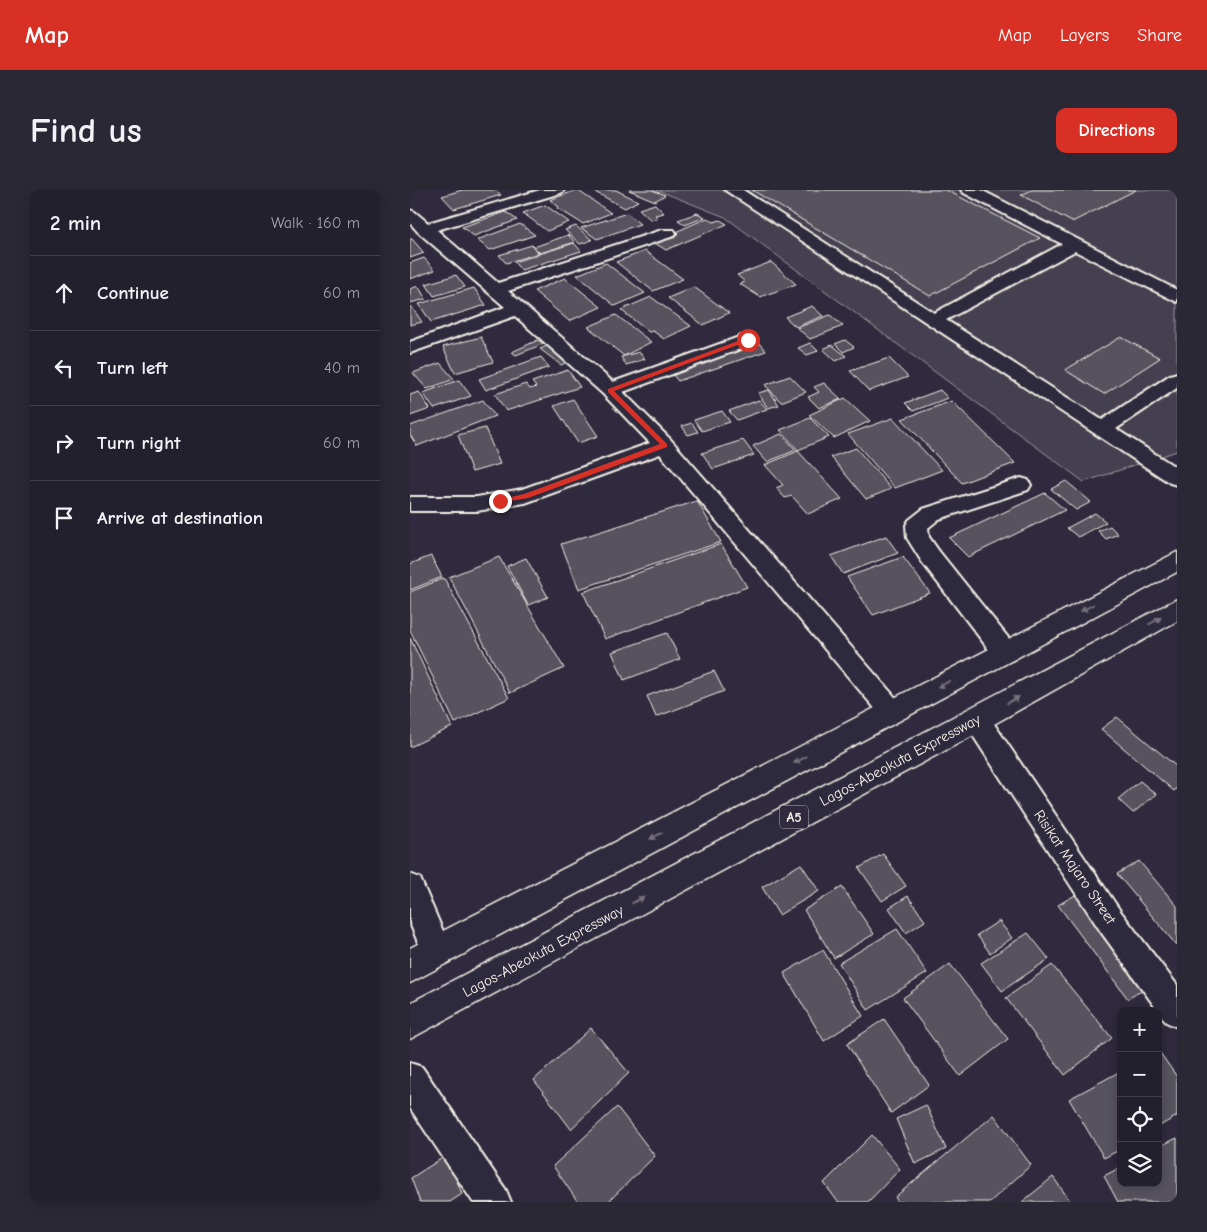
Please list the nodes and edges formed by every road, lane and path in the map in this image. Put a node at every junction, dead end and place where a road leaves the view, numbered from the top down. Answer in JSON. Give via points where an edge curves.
{"nodes":[{"id":1,"x":556,"y":190,"type":"edge"},
{"id":2,"x":733,"y":190,"type":"edge"},
{"id":3,"x":969,"y":190,"type":"edge"},
{"id":4,"x":416,"y":223,"type":"edge"},
{"id":5,"x":668,"y":233,"type":"dead end"},
{"id":6,"x":1075,"y":244,"type":"junction"},
{"id":7,"x":495,"y":290,"type":"junction"},
{"id":8,"x":1177,"y":298,"type":"edge"},
{"id":9,"x":517,"y":309,"type":"junction"},
{"id":10,"x":934,"y":320,"type":"junction"},
{"id":11,"x":748,"y":340,"type":"dead end"},
{"id":12,"x":410,"y":348,"type":"edge"},
{"id":13,"x":1177,"y":379,"type":"edge"},
{"id":14,"x":610,"y":390,"type":"junction"},
{"id":15,"x":1102,"y":429,"type":"junction"},
{"id":16,"x":664,"y":445,"type":"junction"},
{"id":17,"x":1177,"y":478,"type":"edge"},
{"id":18,"x":1021,"y":485,"type":"dead end"},
{"id":19,"x":410,"y":504,"type":"edge"},
{"id":20,"x":1177,"y":561,"type":"edge"},
{"id":21,"x":1177,"y":609,"type":"edge"},
{"id":22,"x":1005,"y":652,"type":"junction"},
{"id":23,"x":892,"y":711,"type":"junction"},
{"id":24,"x":978,"y":720,"type":"junction"},
{"id":25,"x":410,"y":888,"type":"edge"},
{"id":26,"x":437,"y":952,"type":"junction"},
{"id":27,"x":410,"y":966,"type":"edge"},
{"id":28,"x":1177,"y":1011,"type":"edge"},
{"id":29,"x":410,"y":1022,"type":"edge"},
{"id":30,"x":410,"y":1079,"type":"edge"},
{"id":31,"x":494,"y":1202,"type":"edge"}],
"edges":[{"from":1,"to":4,"type":"street"},
{"from":2,"to":10,"type":"street"},
{"from":3,"to":6,"type":"street"},
{"from":4,"to":7,"type":"street"},
{"from":5,"to":7,"type":"street"},
{"from":6,"to":8,"type":"street"},
{"from":6,"to":10,"type":"street"},
{"from":7,"to":9,"type":"street"},
{"from":9,"to":12,"type":"street"},
{"from":9,"to":14,"type":"street"},
{"from":10,"to":15,"type":"street"},
{"from":11,"to":14,"type":"street"},
{"from":13,"to":15,"type":"street"},
{"from":14,"to":16,"type":"street"},
{"from":15,"to":17,"type":"street"},
{"from":16,"to":19,"type":"street","via":[[526,496],[477,504]]},
{"from":16,"to":23,"type":"street"},
{"from":18,"to":22,"type":"street","via":[[931,514],[917,525],[918,538],[930,556]]},
{"from":20,"to":22,"type":"highway","one_way":true},
{"from":24,"to":21,"type":"highway","name":"Lagos-Abeokuta Expressway","number":"A5","one_way":true},
{"from":22,"to":23,"type":"highway","one_way":true},
{"from":23,"to":26,"type":"highway","one_way":true},
{"from":24,"to":28,"type":"street","name":"Risikat Majaro Street","via":[[1111,922]]},
{"from":29,"to":24,"type":"highway","name":"Lagos-Abeokuta Expressway","number":"A5","one_way":true},
{"from":25,"to":26,"type":"street"},
{"from":26,"to":27,"type":"highway"},
{"from":30,"to":31,"type":"street"}]}
